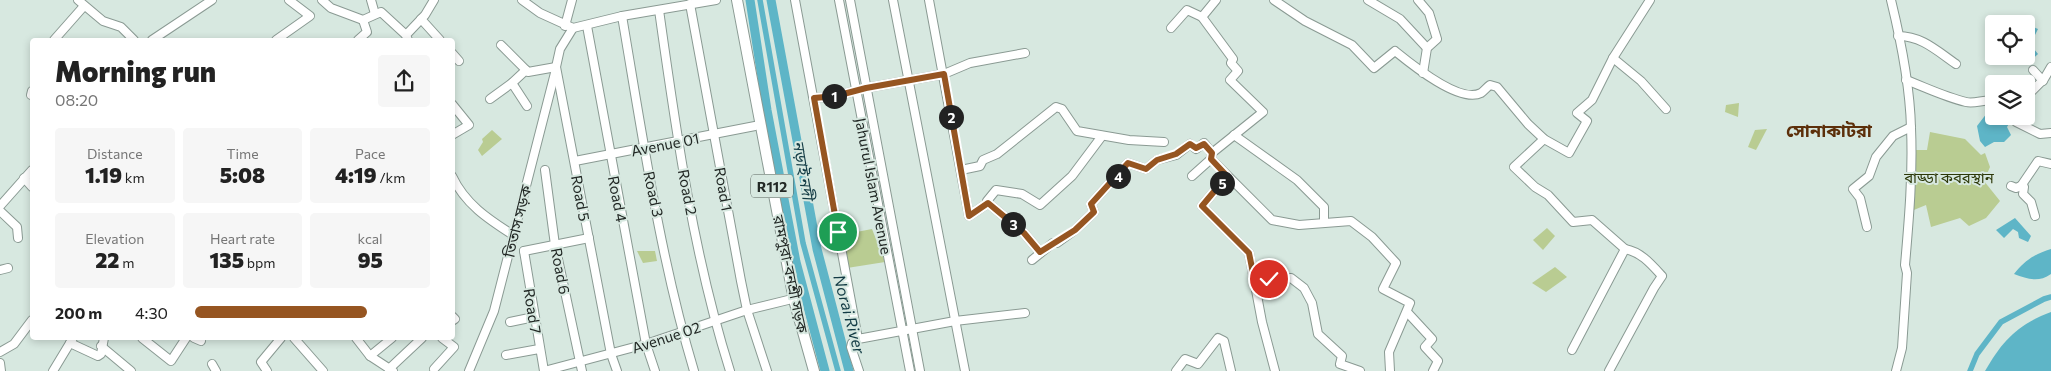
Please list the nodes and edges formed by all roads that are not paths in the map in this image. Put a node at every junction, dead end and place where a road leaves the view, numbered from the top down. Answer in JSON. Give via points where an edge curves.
{"nodes":[{"id":1,"x":212,"y":0,"type":"edge"},
{"id":2,"x":289,"y":0,"type":"edge"},
{"id":3,"x":322,"y":0,"type":"edge"},
{"id":4,"x":371,"y":0,"type":"edge"},
{"id":5,"x":434,"y":0,"type":"edge"},
{"id":6,"x":522,"y":0,"type":"edge"},
{"id":7,"x":572,"y":0,"type":"edge"},
{"id":8,"x":716,"y":0,"type":"edge"},
{"id":9,"x":732,"y":0,"type":"edge"},
{"id":10,"x":737,"y":0,"type":"edge"},
{"id":11,"x":795,"y":0,"type":"edge"},
{"id":12,"x":839,"y":0,"type":"edge"},
{"id":13,"x":850,"y":0,"type":"edge"},
{"id":14,"x":893,"y":0,"type":"edge"},
{"id":15,"x":930,"y":0,"type":"edge"},
{"id":16,"x":1216,"y":0,"type":"edge"},
{"id":17,"x":1274,"y":0,"type":"edge"},
{"id":18,"x":1368,"y":0,"type":"edge"},
{"id":19,"x":1418,"y":0,"type":"edge"},
{"id":20,"x":1650,"y":0,"type":"edge"},
{"id":21,"x":1891,"y":0,"type":"edge"},
{"id":22,"x":81,"y":3,"type":"edge"},
{"id":23,"x":690,"y":4,"type":"junction"},
{"id":24,"x":659,"y":10,"type":"junction"},
{"id":25,"x":375,"y":14,"type":"junction"},
{"id":26,"x":622,"y":16,"type":"junction"},
{"id":27,"x":1202,"y":18,"type":"junction"},
{"id":28,"x":421,"y":19,"type":"junction"},
{"id":29,"x":363,"y":20,"type":"junction"},
{"id":30,"x":586,"y":26,"type":"junction"},
{"id":31,"x":569,"y":27,"type":"junction"},
{"id":32,"x":1171,"y":28,"type":"dead end"},
{"id":33,"x":1898,"y":36,"type":"junction"},
{"id":34,"x":407,"y":37,"type":"edge"},
{"id":35,"x":55,"y":38,"type":"edge"},
{"id":36,"x":132,"y":38,"type":"edge"},
{"id":37,"x":155,"y":38,"type":"edge"},
{"id":38,"x":279,"y":38,"type":"edge"},
{"id":39,"x":360,"y":38,"type":"edge"},
{"id":40,"x":438,"y":38,"type":"edge"},
{"id":41,"x":501,"y":45,"type":"dead end"},
{"id":42,"x":1427,"y":48,"type":"junction"},
{"id":43,"x":1025,"y":53,"type":"dead end"},
{"id":44,"x":455,"y":57,"type":"edge"},
{"id":45,"x":1613,"y":58,"type":"junction"},
{"id":46,"x":459,"y":61,"type":"dead end"},
{"id":47,"x":1956,"y":64,"type":"dead end"},
{"id":48,"x":556,"y":67,"type":"junction"},
{"id":49,"x":2051,"y":67,"type":"edge"},
{"id":50,"x":526,"y":70,"type":"junction"},
{"id":51,"x":2033,"y":70,"type":"dead end"},
{"id":52,"x":1423,"y":73,"type":"junction"},
{"id":53,"x":944,"y":74,"type":"junction"},
{"id":54,"x":908,"y":80,"type":"junction"},
{"id":55,"x":1906,"y":80,"type":"junction"},
{"id":56,"x":2043,"y":81,"type":"junction"},
{"id":57,"x":512,"y":83,"type":"junction"},
{"id":58,"x":866,"y":88,"type":"junction"},
{"id":59,"x":2035,"y":89,"type":"edge"},
{"id":60,"x":856,"y":91,"type":"junction"},
{"id":61,"x":814,"y":98,"type":"junction"},
{"id":62,"x":490,"y":99,"type":"dead end"},
{"id":63,"x":1985,"y":101,"type":"edge"},
{"id":64,"x":527,"y":106,"type":"dead end"},
{"id":65,"x":455,"y":108,"type":"edge"},
{"id":66,"x":1666,"y":109,"type":"dead end"},
{"id":67,"x":2022,"y":125,"type":"edge"},
{"id":68,"x":755,"y":126,"type":"junction"},
{"id":69,"x":1911,"y":126,"type":"junction"},
{"id":70,"x":455,"y":133,"type":"edge"},
{"id":71,"x":2051,"y":133,"type":"edge"},
{"id":72,"x":715,"y":134,"type":"junction"},
{"id":73,"x":1234,"y":135,"type":"junction"},
{"id":74,"x":1102,"y":136,"type":"junction"},
{"id":75,"x":1544,"y":139,"type":"junction"},
{"id":76,"x":678,"y":140,"type":"junction"},
{"id":77,"x":1164,"y":142,"type":"dead end"},
{"id":78,"x":644,"y":147,"type":"junction"},
{"id":79,"x":610,"y":155,"type":"junction"},
{"id":80,"x":1212,"y":156,"type":"junction"},
{"id":81,"x":574,"y":161,"type":"junction"},
{"id":82,"x":2051,"y":164,"type":"edge"},
{"id":83,"x":545,"y":170,"type":"dead end"},
{"id":84,"x":961,"y":170,"type":"junction"},
{"id":85,"x":30,"y":172,"type":"edge"},
{"id":86,"x":1192,"y":176,"type":"dead end"},
{"id":87,"x":1227,"y":176,"type":"junction"},
{"id":88,"x":24,"y":178,"type":"junction"},
{"id":89,"x":30,"y":185,"type":"edge"},
{"id":90,"x":2011,"y":186,"type":"dead end"},
{"id":91,"x":2022,"y":186,"type":"junction"},
{"id":92,"x":455,"y":188,"type":"edge"},
{"id":93,"x":988,"y":203,"type":"junction"},
{"id":94,"x":0,"y":206,"type":"edge"},
{"id":95,"x":0,"y":211,"type":"edge"},
{"id":96,"x":2035,"y":216,"type":"dead end"},
{"id":97,"x":1324,"y":222,"type":"junction"},
{"id":98,"x":1867,"y":227,"type":"dead end"},
{"id":99,"x":513,"y":235,"type":"junction"},
{"id":100,"x":18,"y":238,"type":"dead end"},
{"id":101,"x":589,"y":238,"type":"junction"},
{"id":102,"x":555,"y":244,"type":"junction"},
{"id":103,"x":511,"y":246,"type":"junction"},
{"id":104,"x":1625,"y":249,"type":"junction"},
{"id":105,"x":524,"y":251,"type":"junction"},
{"id":106,"x":1040,"y":252,"type":"junction"},
{"id":107,"x":1032,"y":260,"type":"dead end"},
{"id":108,"x":8,"y":268,"type":"dead end"},
{"id":109,"x":0,"y":270,"type":"edge"},
{"id":110,"x":1256,"y":288,"type":"junction"},
{"id":111,"x":788,"y":300,"type":"junction"},
{"id":112,"x":747,"y":310,"type":"junction"},
{"id":113,"x":1408,"y":312,"type":"junction"},
{"id":114,"x":1025,"y":313,"type":"dead end"},
{"id":115,"x":534,"y":317,"type":"junction"},
{"id":116,"x":714,"y":321,"type":"junction"},
{"id":117,"x":955,"y":321,"type":"junction"},
{"id":118,"x":510,"y":322,"type":"dead end"},
{"id":119,"x":30,"y":323,"type":"edge"},
{"id":120,"x":912,"y":329,"type":"junction"},
{"id":121,"x":682,"y":331,"type":"junction"},
{"id":122,"x":903,"y":331,"type":"junction"},
{"id":123,"x":858,"y":339,"type":"junction"},
{"id":124,"x":71,"y":340,"type":"edge"},
{"id":125,"x":103,"y":340,"type":"edge"},
{"id":126,"x":145,"y":340,"type":"edge"},
{"id":127,"x":185,"y":340,"type":"edge"},
{"id":128,"x":279,"y":340,"type":"edge"},
{"id":129,"x":296,"y":340,"type":"edge"},
{"id":130,"x":358,"y":340,"type":"edge"},
{"id":131,"x":390,"y":340,"type":"edge"},
{"id":132,"x":420,"y":340,"type":"edge"},
{"id":133,"x":445,"y":340,"type":"edge"},
{"id":134,"x":646,"y":344,"type":"junction"},
{"id":135,"x":101,"y":346,"type":"junction"},
{"id":136,"x":539,"y":348,"type":"junction"},
{"id":137,"x":1572,"y":350,"type":"dead end"},
{"id":138,"x":0,"y":352,"type":"edge"},
{"id":139,"x":611,"y":354,"type":"junction"},
{"id":140,"x":506,"y":355,"type":"dead end"},
{"id":141,"x":370,"y":356,"type":"junction"},
{"id":142,"x":579,"y":361,"type":"junction"},
{"id":143,"x":434,"y":369,"type":"dead end"},
{"id":144,"x":391,"y":370,"type":"edge"},
{"id":145,"x":53,"y":371,"type":"edge"},
{"id":146,"x":131,"y":371,"type":"edge"},
{"id":147,"x":266,"y":371,"type":"edge"},
{"id":148,"x":322,"y":371,"type":"edge"},
{"id":149,"x":468,"y":371,"type":"edge"},
{"id":150,"x":544,"y":371,"type":"edge"},
{"id":151,"x":582,"y":371,"type":"edge"},
{"id":152,"x":617,"y":371,"type":"edge"},
{"id":153,"x":655,"y":371,"type":"edge"},
{"id":154,"x":694,"y":371,"type":"edge"},
{"id":155,"x":730,"y":371,"type":"edge"},
{"id":156,"x":766,"y":371,"type":"edge"},
{"id":157,"x":808,"y":371,"type":"edge"},
{"id":158,"x":814,"y":371,"type":"edge"},
{"id":159,"x":859,"y":371,"type":"edge"},
{"id":160,"x":910,"y":371,"type":"edge"},
{"id":161,"x":920,"y":371,"type":"edge"},
{"id":162,"x":965,"y":371,"type":"edge"},
{"id":163,"x":1176,"y":371,"type":"edge"},
{"id":164,"x":1231,"y":371,"type":"edge"},
{"id":165,"x":1272,"y":371,"type":"edge"},
{"id":166,"x":1360,"y":371,"type":"edge"},
{"id":167,"x":1390,"y":371,"type":"edge"},
{"id":168,"x":1433,"y":371,"type":"edge"},
{"id":169,"x":1609,"y":371,"type":"edge"},
{"id":170,"x":1896,"y":371,"type":"edge"}],
"edges":[{"from":1,"to":37,"type":"street"},
{"from":2,"to":38,"type":"street","via":[[310,16]]},
{"from":3,"to":29,"type":"street","via":[[331,8]]},
{"from":4,"to":25,"type":"street"},
{"from":5,"to":28,"type":"street"},
{"from":6,"to":31,"type":"street"},
{"from":7,"to":31,"type":"street","name":"Road 5"},
{"from":8,"to":23,"type":"street"},
{"from":9,"to":68,"type":"main road","name":"রামপুরা-বনশ্রী সড়ক","number":"R112"},
{"from":10,"to":158,"type":"main road","name":"রামপুরা-বনশ্রী সড়ক","number":"R112","via":[[794,300]]},
{"from":11,"to":61,"type":"street"},
{"from":12,"to":60,"type":"street","name":"Jahurul Islam Avenue"},
{"from":13,"to":58,"type":"street","name":"Jahurul Islam Avenue"},
{"from":14,"to":54,"type":"street"},
{"from":15,"to":53,"type":"street"},
{"from":16,"to":27,"type":"street"},
{"from":17,"to":52,"type":"street","via":[[1352,44],[1374,68],[1395,52]]},
{"from":18,"to":42,"type":"street","via":[[1400,18]]},
{"from":19,"to":42,"type":"street","via":[[1429,13],[1437,35]]},
{"from":20,"to":45,"type":"street"},
{"from":21,"to":33,"type":"street"},
{"from":22,"to":35,"type":"street"},
{"from":22,"to":36,"type":"street"},
{"from":23,"to":24,"type":"street"},
{"from":23,"to":72,"type":"street","name":"Road 1"},
{"from":24,"to":26,"type":"street"},
{"from":24,"to":76,"type":"street","name":"Road 2"},
{"from":25,"to":29,"type":"street"},
{"from":25,"to":34,"type":"street","via":[[381,12]]},
{"from":26,"to":30,"type":"street"},
{"from":26,"to":78,"type":"street","name":"Road 3"},
{"from":27,"to":32,"type":"street","via":[[1187,10]]},
{"from":27,"to":73,"type":"street","via":[[1233,59],[1231,62],[1238,71],[1230,80],[1263,112]]},
{"from":28,"to":34,"type":"street"},
{"from":28,"to":40,"type":"street"},
{"from":29,"to":39,"type":"street","via":[[367,32]]},
{"from":30,"to":31,"type":"street"},
{"from":30,"to":79,"type":"street","name":"Road 4"},
{"from":31,"to":48,"type":"street","name":"Road 5"},
{"from":33,"to":47,"type":"street","via":[[1920,39]]},
{"from":33,"to":55,"type":"street"},
{"from":41,"to":50,"type":"street"},
{"from":42,"to":52,"type":"street"},
{"from":43,"to":53,"type":"street","via":[[970,62]]},
{"from":44,"to":46,"type":"street"},
{"from":45,"to":66,"type":"street","via":[[1641,81]]},
{"from":45,"to":75,"type":"street","via":[[1592,100],[1577,113],[1587,121],[1569,153]]},
{"from":48,"to":50,"type":"street"},
{"from":48,"to":81,"type":"street","name":"Road 5"},
{"from":48,"to":99,"type":"street","name":"তিতাস সড়ক"},
{"from":49,"to":56,"type":"street"},
{"from":50,"to":57,"type":"street"},
{"from":51,"to":56,"type":"street"},
{"from":52,"to":75,"type":"street","via":[[1437,83],[1469,93],[1480,93],[1490,85],[1497,87]]},
{"from":53,"to":54,"type":"street"},
{"from":53,"to":84,"type":"street"},
{"from":54,"to":58,"type":"street"},
{"from":54,"to":117,"type":"street"},
{"from":55,"to":63,"type":"street","via":[[1942,96],[1966,102]]},
{"from":55,"to":69,"type":"street"},
{"from":56,"to":59,"type":"street"},
{"from":57,"to":62,"type":"street"},
{"from":57,"to":64,"type":"street"},
{"from":58,"to":60,"type":"street"},
{"from":58,"to":120,"type":"street","name":"Jahurul Islam Avenue"},
{"from":60,"to":61,"type":"street"},
{"from":60,"to":122,"type":"street","name":"Jahurul Islam Avenue"},
{"from":61,"to":123,"type":"street"},
{"from":65,"to":70,"type":"street","via":[[469,125]]},
{"from":67,"to":71,"type":"street","via":[[2040,134]]},
{"from":68,"to":72,"type":"street","name":"Avenue 01"},
{"from":68,"to":111,"type":"main road","name":"রামপুরা-বনশ্রী সড়ক","number":"R112"},
{"from":69,"to":98,"type":"street","via":[[1893,136],[1876,157],[1869,176],[1853,189],[1860,198]]},
{"from":69,"to":170,"type":"street","via":[[1907,274],[1902,348]]},
{"from":72,"to":76,"type":"street","name":"Avenue 01"},
{"from":72,"to":112,"type":"street","name":"Road 1"},
{"from":73,"to":80,"type":"street"},
{"from":73,"to":97,"type":"street","via":[[1304,186],[1324,207]]},
{"from":74,"to":77,"type":"street"},
{"from":74,"to":84,"type":"street","via":[[1077,131],[1062,109],[1056,107],[997,154],[983,160],[980,166]]},
{"from":74,"to":93,"type":"street","via":[[1072,176],[1040,204],[1022,194],[996,190],[986,201]]},
{"from":75,"to":104,"type":"street","via":[[1514,167],[1548,195],[1572,222],[1592,220]]},
{"from":76,"to":78,"type":"street","name":"Avenue 01"},
{"from":76,"to":116,"type":"street","name":"Road 2"},
{"from":78,"to":79,"type":"street","name":"Avenue 01"},
{"from":78,"to":121,"type":"street","name":"Road 3"},
{"from":79,"to":81,"type":"street","name":"Avenue 01"},
{"from":79,"to":134,"type":"street","name":"Road 4"},
{"from":80,"to":86,"type":"street"},
{"from":80,"to":87,"type":"street"},
{"from":80,"to":106,"type":"street","via":[[1204,144],[1196,148],[1190,144],[1146,169],[1128,163],[1091,204],[1094,212],[1075,230]]},
{"from":81,"to":101,"type":"street","name":"Road 5"},
{"from":82,"to":91,"type":"street","via":[[2038,161]]},
{"from":83,"to":102,"type":"street","name":"Road 6"},
{"from":84,"to":93,"type":"street","via":[[969,216]]},
{"from":85,"to":88,"type":"street"},
{"from":87,"to":97,"type":"street","via":[[1272,220],[1299,225]]},
{"from":87,"to":110,"type":"street","via":[[1202,206],[1249,253]]},
{"from":88,"to":89,"type":"street"},
{"from":88,"to":94,"type":"street"},
{"from":90,"to":91,"type":"street"},
{"from":91,"to":96,"type":"street"},
{"from":92,"to":99,"type":"street","via":[[487,218]]},
{"from":93,"to":106,"type":"street","via":[[1024,233]]},
{"from":95,"to":100,"type":"street","via":[[16,228]]},
{"from":97,"to":113,"type":"street","via":[[1351,221],[1372,237],[1396,263],[1383,289],[1410,303]]},
{"from":99,"to":103,"type":"street","name":"তিতাস সড়ক"},
{"from":101,"to":102,"type":"street"},
{"from":101,"to":139,"type":"street","name":"Road 5"},
{"from":102,"to":105,"type":"street"},
{"from":102,"to":142,"type":"street","name":"Road 6"},
{"from":103,"to":105,"type":"street"},
{"from":103,"to":149,"type":"street","name":"তিতাস সড়ক","via":[[494,313]]},
{"from":104,"to":137,"type":"street"},
{"from":104,"to":169,"type":"street","via":[[1643,257],[1662,279]]},
{"from":105,"to":115,"type":"street","name":"Road 7"},
{"from":106,"to":107,"type":"street"},
{"from":108,"to":109,"type":"street"},
{"from":110,"to":165,"type":"street"},
{"from":110,"to":166,"type":"street","via":[[1269,279],[1291,278],[1304,288],[1312,302],[1318,334],[1342,356],[1340,364]]},
{"from":111,"to":112,"type":"street","name":"Avenue 02"},
{"from":111,"to":157,"type":"main road","name":"রামপুরা-বনশ্রী সড়ক","number":"R112"},
{"from":112,"to":116,"type":"street","name":"Avenue 02"},
{"from":112,"to":156,"type":"street","name":"Road 1"},
{"from":113,"to":167,"type":"street","via":[[1389,352]]},
{"from":113,"to":168,"type":"street","via":[[1432,339],[1425,347],[1438,361]]},
{"from":114,"to":117,"type":"street"},
{"from":115,"to":118,"type":"street"},
{"from":115,"to":136,"type":"street","name":"Road 7"},
{"from":116,"to":121,"type":"street","name":"Avenue 02"},
{"from":116,"to":155,"type":"street","name":"Road 2"},
{"from":117,"to":120,"type":"street"},
{"from":117,"to":162,"type":"street"},
{"from":119,"to":138,"type":"street","via":[[14,344]]},
{"from":120,"to":122,"type":"street"},
{"from":120,"to":161,"type":"street","name":"Jahurul Islam Avenue"},
{"from":121,"to":134,"type":"street","name":"Avenue 02"},
{"from":121,"to":154,"type":"street","name":"Road 3"},
{"from":122,"to":123,"type":"street"},
{"from":122,"to":160,"type":"street","name":"Jahurul Islam Avenue"},
{"from":123,"to":159,"type":"street","via":[[851,347]]},
{"from":124,"to":135,"type":"street","via":[[98,356]]},
{"from":124,"to":145,"type":"street"},
{"from":125,"to":135,"type":"street"},
{"from":126,"to":127,"type":"street","via":[[171,361]]},
{"from":128,"to":147,"type":"street","via":[[261,362]]},
{"from":129,"to":148,"type":"street"},
{"from":130,"to":141,"type":"street"},
{"from":131,"to":141,"type":"street"},
{"from":132,"to":144,"type":"street"},
{"from":133,"to":143,"type":"street","via":[[454,347]]},
{"from":134,"to":139,"type":"street","name":"Avenue 02"},
{"from":134,"to":153,"type":"street","name":"Road 4"},
{"from":135,"to":146,"type":"street"},
{"from":136,"to":140,"type":"street"},
{"from":136,"to":150,"type":"street","name":"Road 7"},
{"from":139,"to":142,"type":"street","name":"Avenue 02"},
{"from":139,"to":152,"type":"street","name":"Road 5"},
{"from":141,"to":144,"type":"street"},
{"from":142,"to":150,"type":"street","name":"Avenue 02"},
{"from":142,"to":151,"type":"street","name":"Road 6"},
{"from":163,"to":164,"type":"street","via":[[1185,360],[1198,364],[1218,338],[1224,340]]}]}
